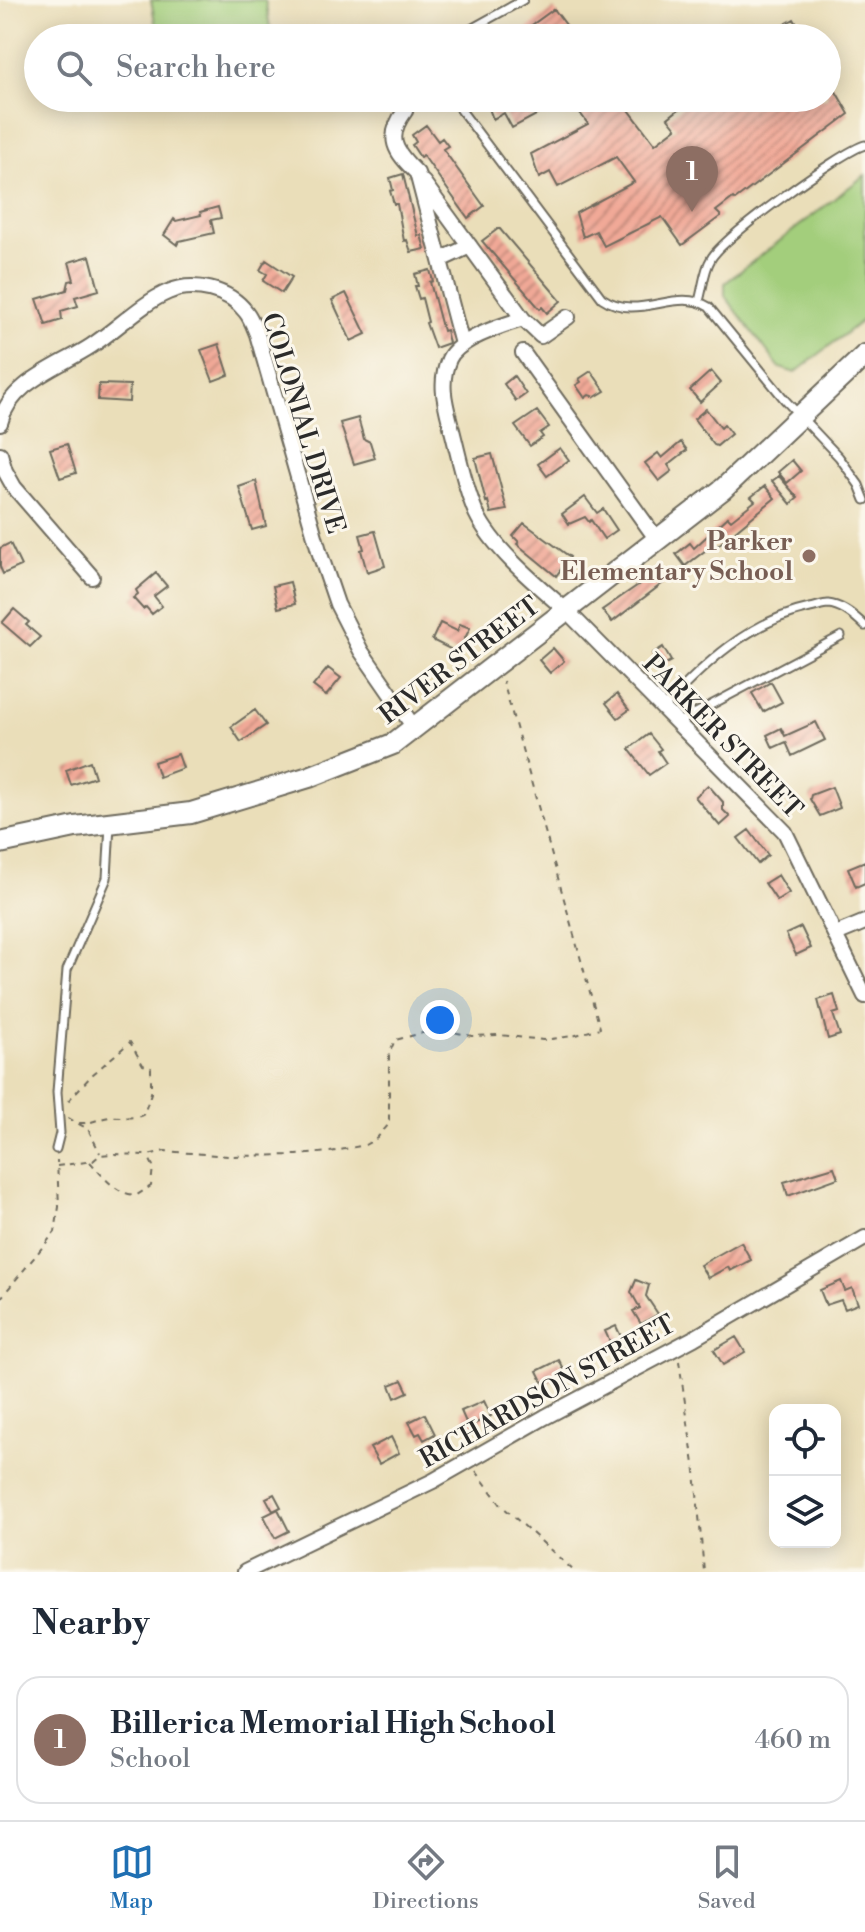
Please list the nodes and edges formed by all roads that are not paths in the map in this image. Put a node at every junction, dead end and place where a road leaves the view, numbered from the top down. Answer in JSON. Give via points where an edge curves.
{"nodes":[{"id":1,"x":523,"y":0,"type":"edge"},
{"id":2,"x":480,"y":24,"type":"edge"},
{"id":3,"x":404,"y":112,"type":"edge"},
{"id":4,"x":462,"y":112,"type":"edge"},
{"id":5,"x":865,"y":145,"type":"edge"},
{"id":6,"x":417,"y":173,"type":"junction"},
{"id":7,"x":470,"y":246,"type":"junction"},
{"id":8,"x":440,"y":260,"type":"junction"},
{"id":9,"x":699,"y":301,"type":"junction"},
{"id":10,"x":568,"y":317,"type":"dead end"},
{"id":11,"x":523,"y":319,"type":"junction"},
{"id":12,"x":462,"y":344,"type":"junction"},
{"id":13,"x":523,"y":353,"type":"dead end"},
{"id":14,"x":865,"y":355,"type":"edge"},
{"id":15,"x":801,"y":415,"type":"junction"},
{"id":16,"x":0,"y":423,"type":"edge"},
{"id":17,"x":0,"y":454,"type":"edge"},
{"id":18,"x":865,"y":500,"type":"edge"},
{"id":19,"x":658,"y":541,"type":"junction"},
{"id":20,"x":92,"y":577,"type":"dead end"},
{"id":21,"x":567,"y":611,"type":"junction"},
{"id":22,"x":865,"y":626,"type":"edge"},
{"id":23,"x":841,"y":636,"type":"dead end"},
{"id":24,"x":663,"y":708,"type":"junction"},
{"id":25,"x":677,"y":723,"type":"junction"},
{"id":26,"x":415,"y":729,"type":"junction"},
{"id":27,"x":110,"y":823,"type":"junction"},
{"id":28,"x":0,"y":843,"type":"edge"},
{"id":29,"x":865,"y":922,"type":"edge"},
{"id":30,"x":836,"y":934,"type":"junction"},
{"id":31,"x":865,"y":996,"type":"edge"},
{"id":32,"x":56,"y":1149,"type":"road end"},
{"id":33,"x":865,"y":1238,"type":"edge"},
{"id":34,"x":245,"y":1572,"type":"edge"}],
"edges":[{"from":1,"to":2,"type":"lane"},
{"from":3,"to":6,"type":"street","via":[[393,139],[399,156]]},
{"from":4,"to":9,"type":"lane","via":[[602,298],[624,308]]},
{"from":5,"to":9,"type":"lane","via":[[838,156],[729,238],[711,259]]},
{"from":6,"to":7,"type":"street"},
{"from":6,"to":8,"type":"street"},
{"from":7,"to":8,"type":"street"},
{"from":7,"to":11,"type":"street"},
{"from":8,"to":12,"type":"street"},
{"from":9,"to":15,"type":"lane","via":[[719,316]]},
{"from":10,"to":11,"type":"street","via":[[541,336]]},
{"from":11,"to":12,"type":"street"},
{"from":12,"to":21,"type":"street","name":"PARKER STREET","via":[[449,357],[442,390],[476,513],[497,543]]},
{"from":13,"to":19,"type":"street"},
{"from":14,"to":15,"type":"main road","name":"RIVER STREET"},
{"from":15,"to":18,"type":"lane","via":[[839,457]]},
{"from":15,"to":19,"type":"main road","name":"RIVER STREET"},
{"from":16,"to":26,"type":"street","name":"COLONIAL DRIVE","via":[[8,403],[24,387],[168,292],[202,287],[235,301],[257,334],[337,604],[361,651]]},
{"from":17,"to":20,"type":"street","via":[[14,487]]},
{"from":19,"to":21,"type":"main road","name":"RIVER STREET"},
{"from":21,"to":24,"type":"street","name":"PARKER STREET"},
{"from":21,"to":26,"type":"main road","name":"RIVER STREET"},
{"from":22,"to":24,"type":"lane","via":[[830,604],[793,612],[724,650]]},
{"from":23,"to":25,"type":"lane"},
{"from":24,"to":25,"type":"street","name":"PARKER STREET"},
{"from":25,"to":30,"type":"street","name":"PARKER STREET","via":[[785,832]]},
{"from":26,"to":27,"type":"main road","name":"RIVER STREET","via":[[393,744],[309,777],[191,813]]},
{"from":27,"to":28,"type":"main road","name":"RIVER STREET"},
{"from":27,"to":32,"type":"lane","via":[[107,878],[65,980]]},
{"from":29,"to":30,"type":"street"},
{"from":30,"to":31,"type":"street","name":"PARKER STREET"},
{"from":33,"to":34,"type":"street","name":"RICHARDSON STREET","via":[[433,1481]]}]}
